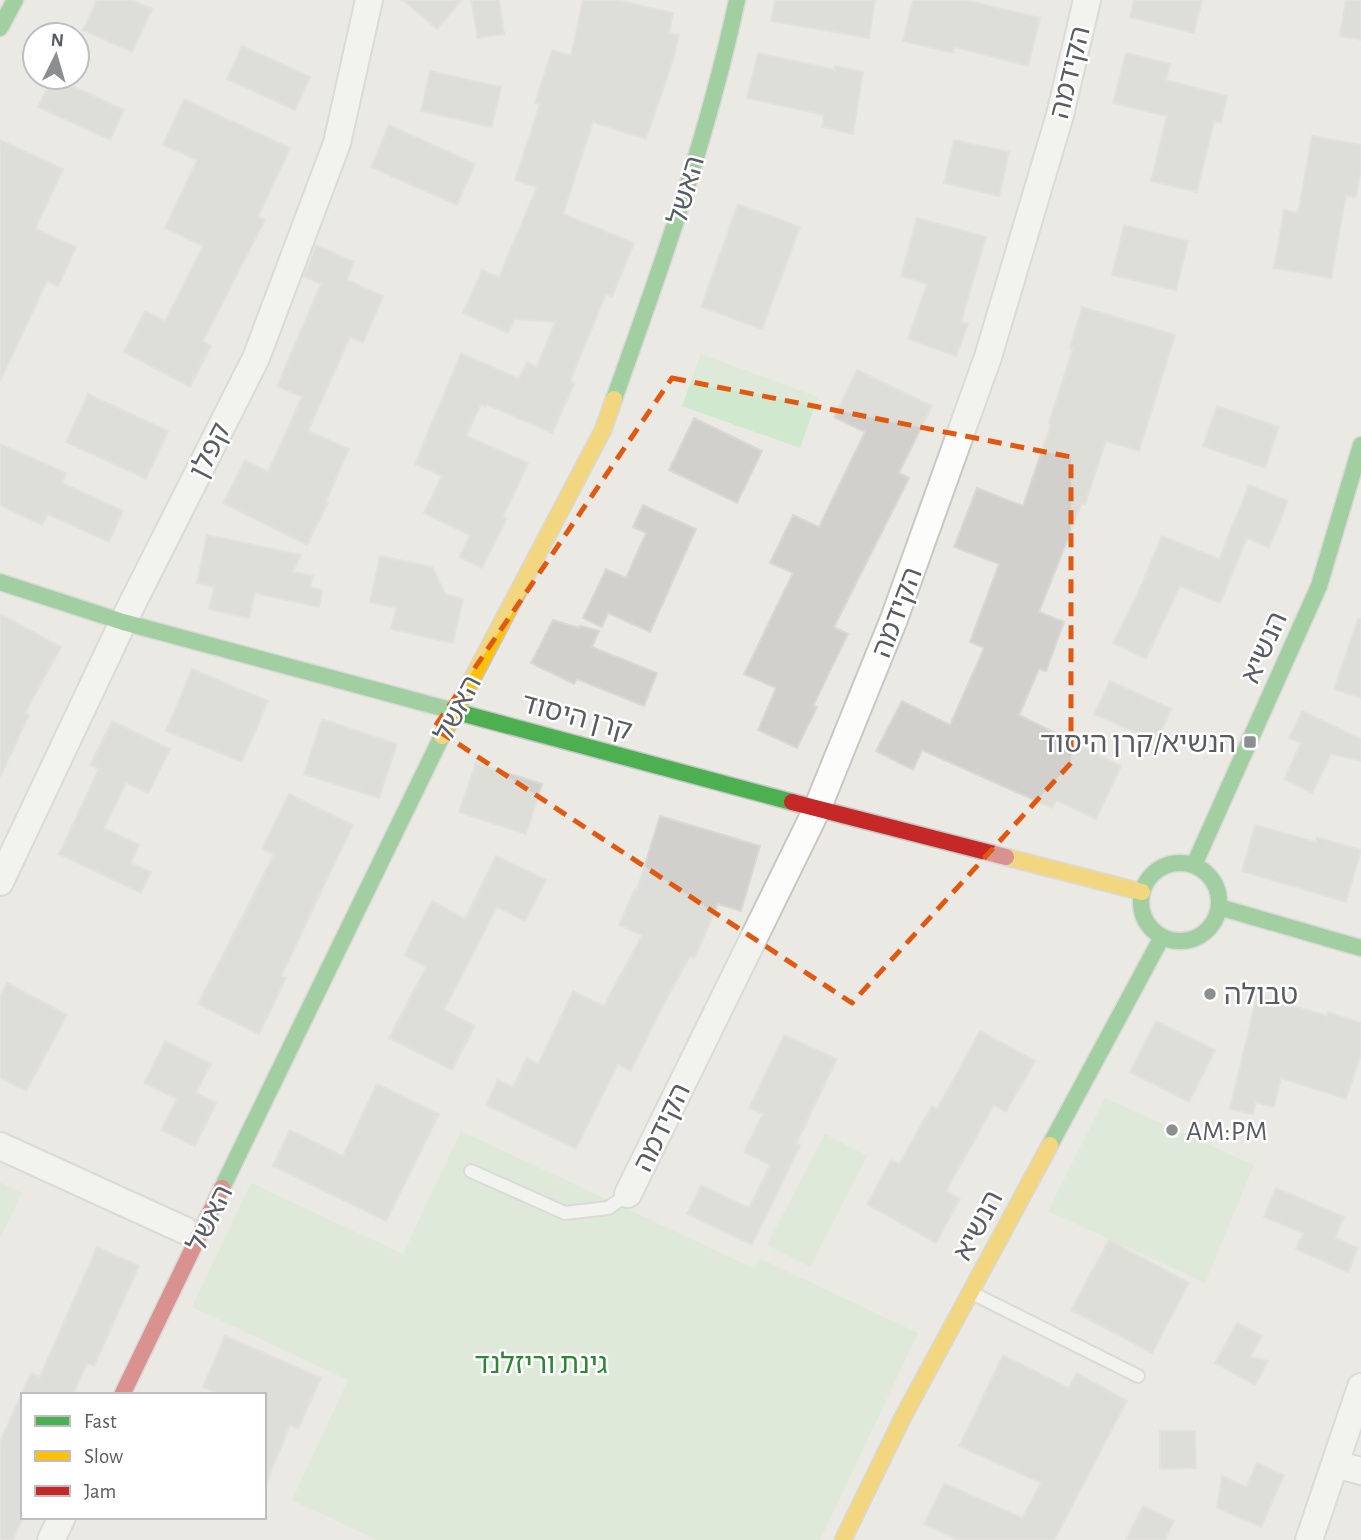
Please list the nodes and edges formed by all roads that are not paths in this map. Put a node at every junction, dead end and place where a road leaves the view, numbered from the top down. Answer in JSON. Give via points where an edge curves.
{"nodes":[{"id":1,"x":15,"y":0,"type":"edge"},
{"id":2,"x":369,"y":0,"type":"edge"},
{"id":3,"x":737,"y":0,"type":"edge"},
{"id":4,"x":1087,"y":0,"type":"edge"},
{"id":5,"x":0,"y":28,"type":"edge"},
{"id":6,"x":1361,"y":444,"type":"edge"},
{"id":7,"x":0,"y":582,"type":"edge"},
{"id":8,"x":123,"y":622,"type":"junction"},
{"id":9,"x":455,"y":710,"type":"junction"},
{"id":10,"x":817,"y":809,"type":"junction"},
{"id":11,"x":1194,"y":865,"type":"junction"},
{"id":12,"x":0,"y":882,"type":"edge"},
{"id":13,"x":1142,"y":892,"type":"junction"},
{"id":14,"x":1219,"y":907,"type":"junction"},
{"id":15,"x":1162,"y":937,"type":"junction"},
{"id":16,"x":1361,"y":948,"type":"edge"},
{"id":17,"x":0,"y":1146,"type":"edge"},
{"id":18,"x":471,"y":1171,"type":"dead end"},
{"id":19,"x":628,"y":1194,"type":"joint"},
{"id":20,"x":184,"y":1230,"type":"dead end"},
{"id":21,"x":970,"y":1293,"type":"junction"},
{"id":22,"x":1138,"y":1376,"type":"dead end"},
{"id":23,"x":1361,"y":1387,"type":"edge"},
{"id":24,"x":123,"y":1393,"type":"edge"},
{"id":25,"x":1348,"y":1468,"type":"edge"},
{"id":26,"x":61,"y":1519,"type":"edge"},
{"id":27,"x":51,"y":1540,"type":"edge"},
{"id":28,"x":843,"y":1540,"type":"edge"},
{"id":29,"x":1309,"y":1540,"type":"edge"}],
"edges":[{"from":1,"to":5,"type":"street"},
{"from":2,"to":8,"type":"street","name":"קפלן","via":[[337,143],[256,358]]},
{"from":3,"to":9,"type":"street","name":"האשל","via":[[676,225],[603,430]]},
{"from":4,"to":10,"type":"street","name":"הקידמה","via":[[1060,115],[988,358],[894,619]]},
{"from":6,"to":11,"type":"street","name":"הנשיא","via":[[1319,586]]},
{"from":7,"to":8,"type":"street","name":"קרן היסוד"},
{"from":8,"to":9,"type":"street","name":"קרן היסוד"},
{"from":8,"to":12,"type":"street","name":"קפלן"},
{"from":9,"to":10,"type":"street","name":"קרן היסוד"},
{"from":9,"to":24,"type":"street","name":"האשל"},
{"from":10,"to":13,"type":"street","name":"קרן היסוד"},
{"from":10,"to":19,"type":"street","name":"הקידמה"},
{"from":11,"to":13,"type":"street","via":[[1167,864],[1146,881]]},
{"from":11,"to":14,"type":"street","via":[[1213,881]]},
{"from":13,"to":15,"type":"street","via":[[1144,919]]},
{"from":14,"to":15,"type":"street","via":[[1202,934],[1189,940]]},
{"from":14,"to":16,"type":"street"},
{"from":15,"to":21,"type":"street","name":"הנשיא"},
{"from":17,"to":20,"type":"street"},
{"from":18,"to":19,"type":"lane","via":[[565,1213],[608,1208]]},
{"from":21,"to":22,"type":"lane"},
{"from":21,"to":28,"type":"street","name":"הנשיא"},
{"from":23,"to":25,"type":"street"},
{"from":25,"to":29,"type":"street"},
{"from":26,"to":27,"type":"street"}]}
